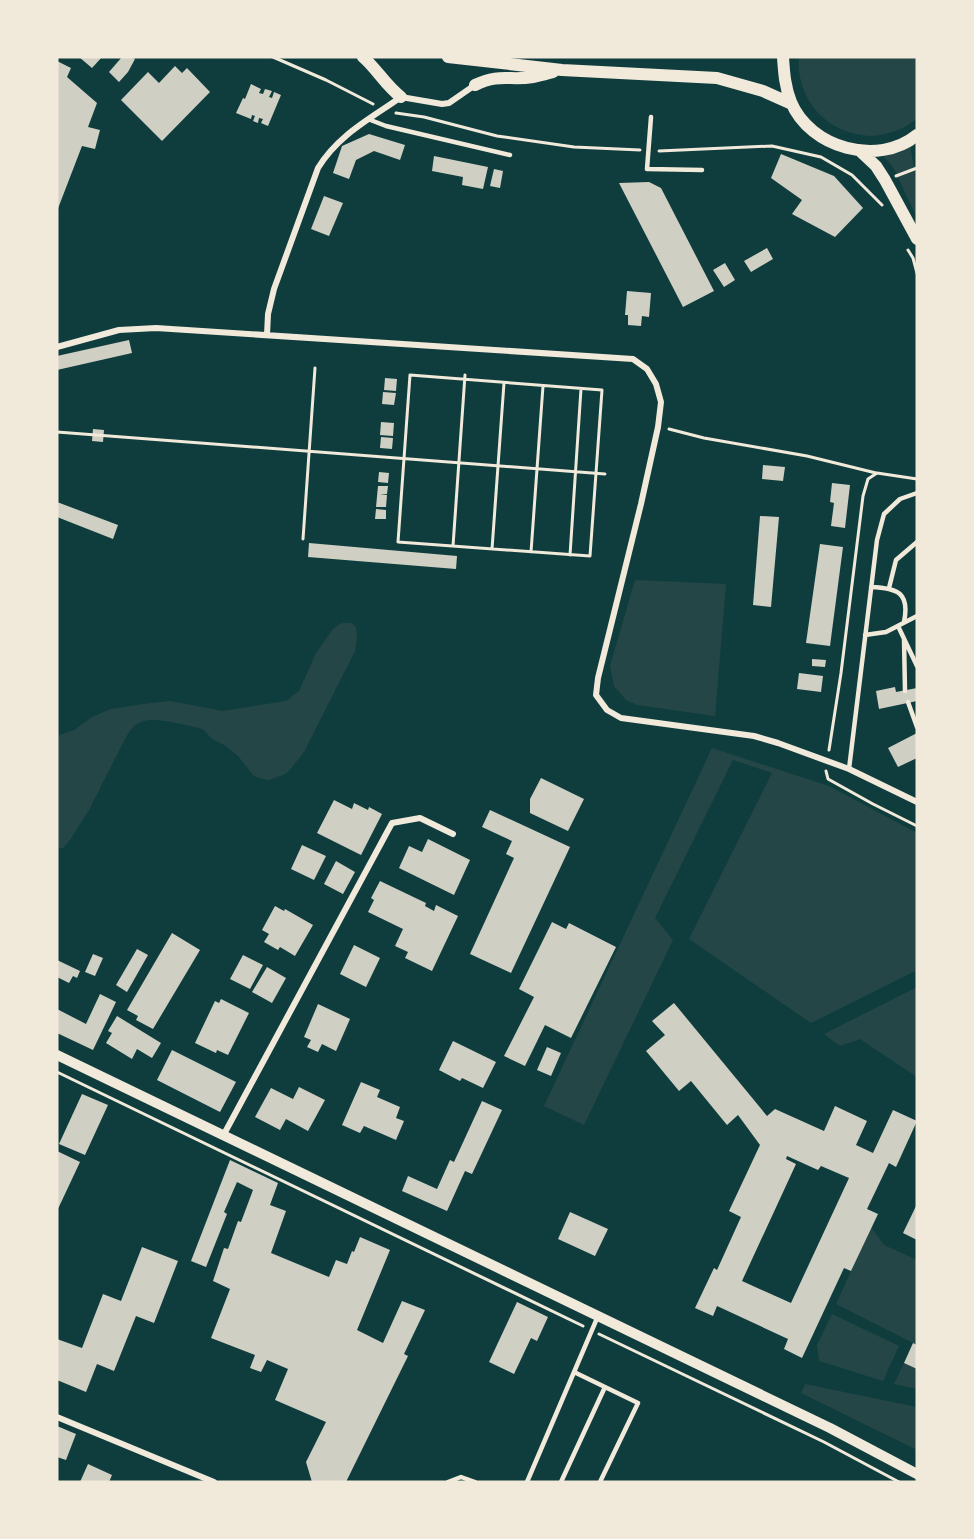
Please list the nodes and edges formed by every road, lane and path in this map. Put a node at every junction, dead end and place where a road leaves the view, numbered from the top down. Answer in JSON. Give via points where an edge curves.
{"nodes":[{"id":1,"x":273,"y":57,"type":"edge"},
{"id":2,"x":363,"y":57,"type":"edge"},
{"id":3,"x":448,"y":57,"type":"edge"},
{"id":4,"x":783,"y":57,"type":"edge"},
{"id":5,"x":562,"y":70,"type":"junction"},
{"id":6,"x":475,"y":85,"type":"joint"},
{"id":7,"x":401,"y":97,"type":"junction"},
{"id":8,"x":792,"y":104,"type":"junction"},
{"id":9,"x":383,"y":110,"type":"junction"},
{"id":10,"x":651,"y":117,"type":"dead end"},
{"id":11,"x":368,"y":119,"type":"junction"},
{"id":12,"x":917,"y":135,"type":"edge"},
{"id":13,"x":649,"y":150,"type":"junction"},
{"id":14,"x":859,"y":150,"type":"junction"},
{"id":15,"x":510,"y":155,"type":"dead end"},
{"id":16,"x":702,"y":170,"type":"dead end"},
{"id":17,"x":884,"y":207,"type":"dead end"},
{"id":18,"x":917,"y":239,"type":"edge"},
{"id":19,"x":908,"y":249,"type":"dead end"},
{"id":20,"x":917,"y":273,"type":"edge"},
{"id":21,"x":267,"y":335,"type":"junction"},
{"id":22,"x":57,"y":347,"type":"edge"},
{"id":23,"x":315,"y":368,"type":"dead end"},
{"id":24,"x":465,"y":377,"type":"junction"},
{"id":25,"x":504,"y":383,"type":"junction"},
{"id":26,"x":543,"y":386,"type":"junction"},
{"id":27,"x":581,"y":388,"type":"junction"},
{"id":28,"x":658,"y":427,"type":"junction"},
{"id":29,"x":57,"y":432,"type":"edge"},
{"id":30,"x":877,"y":473,"type":"dead end"},
{"id":31,"x":605,"y":474,"type":"dead end"},
{"id":32,"x":917,"y":493,"type":"edge"},
{"id":33,"x":303,"y":538,"type":"dead end"},
{"id":34,"x":917,"y":542,"type":"edge"},
{"id":35,"x":453,"y":546,"type":"junction"},
{"id":36,"x":492,"y":549,"type":"junction"},
{"id":37,"x":531,"y":552,"type":"junction"},
{"id":38,"x":570,"y":555,"type":"junction"},
{"id":39,"x":871,"y":587,"type":"junction"},
{"id":40,"x":889,"y":588,"type":"junction"},
{"id":41,"x":917,"y":616,"type":"edge"},
{"id":42,"x":904,"y":622,"type":"junction"},
{"id":43,"x":898,"y":626,"type":"junction"},
{"id":44,"x":865,"y":635,"type":"junction"},
{"id":45,"x":904,"y":639,"type":"junction"},
{"id":46,"x":917,"y":666,"type":"edge"},
{"id":47,"x":905,"y":691,"type":"dead end"},
{"id":48,"x":908,"y":702,"type":"dead end"},
{"id":49,"x":917,"y":727,"type":"edge"},
{"id":50,"x":849,"y":769,"type":"junction"},
{"id":51,"x":917,"y":802,"type":"edge"},
{"id":52,"x":453,"y":834,"type":"dead end"},
{"id":53,"x":57,"y":1055,"type":"edge"},
{"id":54,"x":57,"y":1072,"type":"edge"},
{"id":55,"x":223,"y":1136,"type":"junction"},
{"id":56,"x":598,"y":1316,"type":"junction"},
{"id":57,"x":592,"y":1330,"type":"junction"},
{"id":58,"x":574,"y":1372,"type":"junction"},
{"id":59,"x":605,"y":1388,"type":"junction"},
{"id":60,"x":57,"y":1417,"type":"edge"},
{"id":61,"x":917,"y":1474,"type":"edge"},
{"id":62,"x":214,"y":1482,"type":"edge"},
{"id":63,"x":448,"y":1482,"type":"edge"},
{"id":64,"x":475,"y":1482,"type":"edge"},
{"id":65,"x":526,"y":1482,"type":"edge"},
{"id":66,"x":561,"y":1482,"type":"edge"},
{"id":67,"x":600,"y":1482,"type":"edge"},
{"id":68,"x":899,"y":1482,"type":"edge"}],
"edges":[{"from":1,"to":9,"type":"path"},
{"from":2,"to":7,"type":"main road"},
{"from":3,"to":5,"type":"main road"},
{"from":4,"to":8,"type":"main road","via":[[784,80]]},
{"from":5,"to":6,"type":"main road","via":[[532,77],[496,77]]},
{"from":5,"to":8,"type":"main road","via":[[717,78]]},
{"from":6,"to":7,"type":"street","via":[[449,103]]},
{"from":7,"to":9,"type":"street"},
{"from":8,"to":14,"type":"main road","via":[[806,125],[826,140]]},
{"from":9,"to":11,"type":"street"},
{"from":9,"to":13,"type":"path","via":[[497,136],[574,147]]},
{"from":10,"to":13,"type":"lane"},
{"from":11,"to":15,"type":"lane"},
{"from":11,"to":21,"type":"street","via":[[336,143],[318,168],[274,289]]},
{"from":12,"to":14,"type":"main road","via":[[893,148]]},
{"from":13,"to":16,"type":"lane","via":[[647,169]]},
{"from":13,"to":17,"type":"path","via":[[772,146],[820,156],[852,175]]},
{"from":14,"to":18,"type":"main road","via":[[876,166]]},
{"from":19,"to":20,"type":"path"},
{"from":21,"to":22,"type":"street","via":[[140,328]]},
{"from":21,"to":28,"type":"street","via":[[633,359],[647,369],[656,384],[661,402]]},
{"from":23,"to":33,"type":"path"},
{"from":24,"to":25,"type":"path"},
{"from":24,"to":35,"type":"path"},
{"from":24,"to":35,"type":"path","via":[[410,375],[408,399],[398,542]]},
{"from":25,"to":26,"type":"path"},
{"from":25,"to":36,"type":"path"},
{"from":26,"to":27,"type":"path"},
{"from":26,"to":37,"type":"path"},
{"from":27,"to":38,"type":"path"},
{"from":27,"to":38,"type":"path","via":[[602,390],[590,556]]},
{"from":28,"to":30,"type":"path"},
{"from":28,"to":50,"type":"street","via":[[596,695],[607,710],[621,718],[754,736]]},
{"from":29,"to":31,"type":"path"},
{"from":32,"to":39,"type":"lane","via":[[900,499],[884,514]]},
{"from":34,"to":40,"type":"lane","via":[[896,560]]},
{"from":35,"to":36,"type":"path"},
{"from":36,"to":37,"type":"path"},
{"from":37,"to":38,"type":"path"},
{"from":39,"to":40,"type":"lane"},
{"from":39,"to":44,"type":"lane"},
{"from":40,"to":42,"type":"lane","via":[[900,594],[907,608]]},
{"from":41,"to":42,"type":"lane"},
{"from":42,"to":43,"type":"lane"},
{"from":43,"to":44,"type":"lane"},
{"from":43,"to":45,"type":"lane"},
{"from":44,"to":50,"type":"lane"},
{"from":45,"to":46,"type":"lane"},
{"from":45,"to":47,"type":"lane"},
{"from":48,"to":49,"type":"lane"},
{"from":50,"to":51,"type":"street"},
{"from":52,"to":55,"type":"street","via":[[420,818],[392,823]]},
{"from":53,"to":55,"type":"street"},
{"from":54,"to":57,"type":"path"},
{"from":55,"to":56,"type":"street"},
{"from":56,"to":57,"type":"lane"},
{"from":56,"to":61,"type":"street"},
{"from":57,"to":58,"type":"lane"},
{"from":57,"to":68,"type":"path"},
{"from":58,"to":59,"type":"lane"},
{"from":58,"to":65,"type":"lane"},
{"from":59,"to":66,"type":"lane"},
{"from":59,"to":67,"type":"lane","via":[[638,1403]]},
{"from":60,"to":62,"type":"street"},
{"from":63,"to":64,"type":"lane","via":[[461,1477]]}]}
